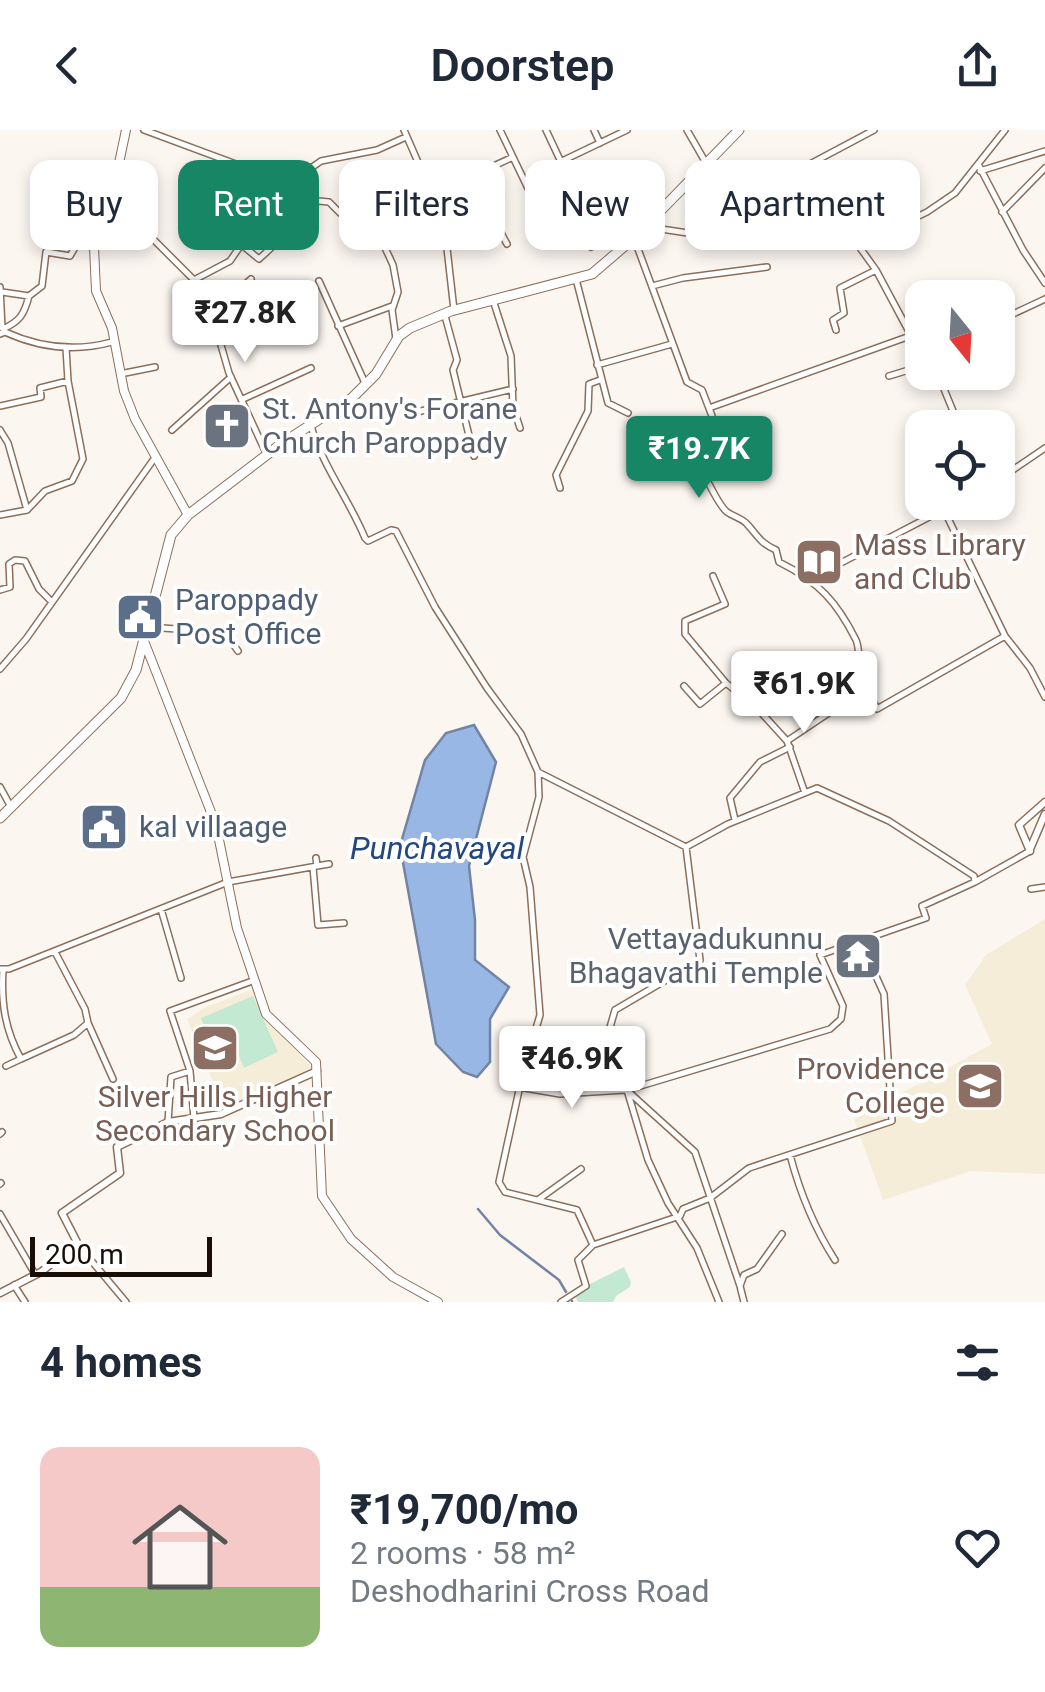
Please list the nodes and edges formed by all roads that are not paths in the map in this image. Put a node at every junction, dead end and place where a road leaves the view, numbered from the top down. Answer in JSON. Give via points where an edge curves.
{"nodes":[{"id":1,"x":126,"y":130,"type":"edge"},
{"id":2,"x":144,"y":130,"type":"edge"},
{"id":3,"x":500,"y":130,"type":"edge"},
{"id":4,"x":546,"y":130,"type":"edge"},
{"id":5,"x":594,"y":130,"type":"edge"},
{"id":6,"x":627,"y":130,"type":"edge"},
{"id":7,"x":686,"y":130,"type":"edge"},
{"id":8,"x":739,"y":130,"type":"edge"},
{"id":9,"x":874,"y":130,"type":"edge"},
{"id":10,"x":1005,"y":130,"type":"edge"},
{"id":11,"x":405,"y":134,"type":"edge"},
{"id":12,"x":600,"y":143,"type":"junction"},
{"id":13,"x":1045,"y":151,"type":"edge"},
{"id":14,"x":513,"y":157,"type":"junction"},
{"id":15,"x":120,"y":160,"type":"edge"},
{"id":16,"x":227,"y":160,"type":"edge"},
{"id":17,"x":417,"y":160,"type":"edge"},
{"id":18,"x":561,"y":160,"type":"edge"},
{"id":19,"x":564,"y":160,"type":"edge"},
{"id":20,"x":704,"y":160,"type":"edge"},
{"id":21,"x":709,"y":160,"type":"edge"},
{"id":22,"x":817,"y":160,"type":"edge"},
{"id":23,"x":505,"y":161,"type":"edge"},
{"id":24,"x":319,"y":162,"type":"edge"},
{"id":25,"x":979,"y":168,"type":"junction"},
{"id":26,"x":1045,"y":168,"type":"edge"},
{"id":27,"x":525,"y":182,"type":"edge"},
{"id":28,"x":685,"y":185,"type":"edge"},
{"id":29,"x":665,"y":206,"type":"edge"},
{"id":30,"x":1002,"y":212,"type":"junction"},
{"id":31,"x":920,"y":215,"type":"edge"},
{"id":32,"x":505,"y":240,"type":"edge"},
{"id":33,"x":158,"y":243,"type":"edge"},
{"id":34,"x":507,"y":244,"type":"dead end"},
{"id":35,"x":73,"y":250,"type":"edge"},
{"id":36,"x":94,"y":250,"type":"edge"},
{"id":37,"x":238,"y":250,"type":"edge"},
{"id":38,"x":248,"y":250,"type":"edge"},
{"id":39,"x":269,"y":250,"type":"edge"},
{"id":40,"x":386,"y":250,"type":"edge"},
{"id":41,"x":446,"y":250,"type":"edge"},
{"id":42,"x":620,"y":250,"type":"edge"},
{"id":43,"x":638,"y":250,"type":"edge"},
{"id":44,"x":862,"y":250,"type":"edge"},
{"id":45,"x":767,"y":267,"type":"dead end"},
{"id":46,"x":876,"y":270,"type":"junction"},
{"id":47,"x":576,"y":279,"type":"junction"},
{"id":48,"x":194,"y":280,"type":"junction"},
{"id":49,"x":251,"y":280,"type":"dead end"},
{"id":50,"x":319,"y":281,"type":"dead end"},
{"id":51,"x":1045,"y":283,"type":"edge"},
{"id":52,"x":652,"y":286,"type":"junction"},
{"id":53,"x":1,"y":290,"type":"edge"},
{"id":54,"x":29,"y":296,"type":"junction"},
{"id":55,"x":1045,"y":299,"type":"edge"},
{"id":56,"x":494,"y":300,"type":"junction"},
{"id":57,"x":393,"y":306,"type":"junction"},
{"id":58,"x":449,"y":312,"type":"junction"},
{"id":59,"x":1015,"y":313,"type":"edge"},
{"id":60,"x":212,"y":314,"type":"junction"},
{"id":61,"x":338,"y":326,"type":"junction"},
{"id":62,"x":905,"y":326,"type":"edge"},
{"id":63,"x":836,"y":330,"type":"dead end"},
{"id":64,"x":3,"y":332,"type":"edge"},
{"id":65,"x":905,"y":338,"type":"edge"},
{"id":66,"x":112,"y":342,"type":"junction"},
{"id":67,"x":396,"y":342,"type":"junction"},
{"id":68,"x":672,"y":344,"type":"junction"},
{"id":69,"x":66,"y":348,"type":"junction"},
{"id":70,"x":596,"y":366,"type":"junction"},
{"id":71,"x":156,"y":367,"type":"dead end"},
{"id":72,"x":311,"y":368,"type":"dead end"},
{"id":73,"x":905,"y":371,"type":"edge"},
{"id":74,"x":120,"y":374,"type":"junction"},
{"id":75,"x":231,"y":376,"type":"junction"},
{"id":76,"x":889,"y":376,"type":"dead end"},
{"id":77,"x":600,"y":380,"type":"junction"},
{"id":78,"x":68,"y":382,"type":"junction"},
{"id":79,"x":366,"y":386,"type":"junction"},
{"id":80,"x":513,"y":389,"type":"junction"},
{"id":81,"x":244,"y":400,"type":"junction"},
{"id":82,"x":461,"y":401,"type":"junction"},
{"id":83,"x":0,"y":406,"type":"edge"},
{"id":84,"x":709,"y":408,"type":"junction"},
{"id":85,"x":416,"y":412,"type":"dead end"},
{"id":86,"x":628,"y":413,"type":"dead end"},
{"id":87,"x":311,"y":426,"type":"junction"},
{"id":88,"x":520,"y":428,"type":"dead end"},
{"id":89,"x":0,"y":430,"type":"edge"},
{"id":90,"x":172,"y":430,"type":"dead end"},
{"id":91,"x":1045,"y":448,"type":"edge"},
{"id":92,"x":9,"y":455,"type":"junction"},
{"id":93,"x":267,"y":455,"type":"junction"},
{"id":94,"x":156,"y":456,"type":"junction"},
{"id":95,"x":474,"y":456,"type":"dead end"},
{"id":96,"x":0,"y":459,"type":"edge"},
{"id":97,"x":1015,"y":468,"type":"edge"},
{"id":98,"x":560,"y":488,"type":"dead end"},
{"id":99,"x":27,"y":510,"type":"junction"},
{"id":100,"x":0,"y":515,"type":"edge"},
{"id":101,"x":188,"y":516,"type":"junction"},
{"id":102,"x":925,"y":520,"type":"edge"},
{"id":103,"x":949,"y":520,"type":"edge"},
{"id":104,"x":714,"y":576,"type":"dead end"},
{"id":105,"x":810,"y":580,"type":"junction"},
{"id":106,"x":0,"y":590,"type":"edge"},
{"id":107,"x":52,"y":602,"type":"junction"},
{"id":108,"x":144,"y":632,"type":"junction"},
{"id":109,"x":1005,"y":636,"type":"junction"},
{"id":110,"x":238,"y":652,"type":"dead end"},
{"id":111,"x":0,"y":669,"type":"edge"},
{"id":112,"x":726,"y":684,"type":"junction"},
{"id":113,"x":684,"y":686,"type":"dead end"},
{"id":114,"x":866,"y":688,"type":"junction"},
{"id":115,"x":1045,"y":697,"type":"edge"},
{"id":116,"x":789,"y":744,"type":"junction"},
{"id":117,"x":538,"y":772,"type":"junction"},
{"id":118,"x":0,"y":787,"type":"edge"},
{"id":119,"x":805,"y":793,"type":"junction"},
{"id":120,"x":1045,"y":802,"type":"edge"},
{"id":121,"x":11,"y":807,"type":"junction"},
{"id":122,"x":1045,"y":814,"type":"edge"},
{"id":123,"x":0,"y":818,"type":"edge"},
{"id":124,"x":735,"y":821,"type":"junction"},
{"id":125,"x":686,"y":846,"type":"junction"},
{"id":126,"x":1030,"y":851,"type":"junction"},
{"id":127,"x":316,"y":858,"type":"dead end"},
{"id":128,"x":329,"y":864,"type":"dead end"},
{"id":129,"x":315,"y":866,"type":"junction"},
{"id":130,"x":228,"y":882,"type":"junction"},
{"id":131,"x":975,"y":882,"type":"junction"},
{"id":132,"x":1045,"y":887,"type":"edge"},
{"id":133,"x":1031,"y":889,"type":"dead end"},
{"id":134,"x":161,"y":909,"type":"junction"},
{"id":135,"x":344,"y":923,"type":"dead end"},
{"id":136,"x":860,"y":941,"type":"junction"},
{"id":137,"x":55,"y":952,"type":"junction"},
{"id":138,"x":2,"y":969,"type":"edge"},
{"id":139,"x":182,"y":978,"type":"dead end"},
{"id":140,"x":255,"y":980,"type":"junction"},
{"id":141,"x":88,"y":1023,"type":"junction"},
{"id":142,"x":22,"y":1059,"type":"junction"},
{"id":143,"x":6,"y":1066,"type":"dead end"},
{"id":144,"x":190,"y":1071,"type":"junction"},
{"id":145,"x":317,"y":1071,"type":"junction"},
{"id":146,"x":113,"y":1079,"type":"dead end"},
{"id":147,"x":519,"y":1088,"type":"junction"},
{"id":148,"x":627,"y":1090,"type":"junction"},
{"id":149,"x":194,"y":1120,"type":"junction"},
{"id":150,"x":168,"y":1122,"type":"junction"},
{"id":151,"x":790,"y":1154,"type":"junction"},
{"id":152,"x":581,"y":1169,"type":"dead end"},
{"id":153,"x":710,"y":1198,"type":"junction"},
{"id":154,"x":538,"y":1200,"type":"junction"},
{"id":155,"x":0,"y":1214,"type":"edge"},
{"id":156,"x":680,"y":1216,"type":"junction"},
{"id":157,"x":782,"y":1234,"type":"dead end"},
{"id":158,"x":594,"y":1245,"type":"junction"},
{"id":159,"x":79,"y":1246,"type":"junction"},
{"id":160,"x":834,"y":1260,"type":"dead end"},
{"id":161,"x":35,"y":1274,"type":"junction"},
{"id":162,"x":14,"y":1285,"type":"junction"},
{"id":163,"x":740,"y":1286,"type":"junction"},
{"id":164,"x":0,"y":1292,"type":"edge"},
{"id":165,"x":25,"y":1302,"type":"edge"},
{"id":166,"x":126,"y":1302,"type":"edge"},
{"id":167,"x":438,"y":1302,"type":"edge"},
{"id":168,"x":560,"y":1302,"type":"edge"},
{"id":169,"x":719,"y":1302,"type":"edge"},
{"id":170,"x":744,"y":1302,"type":"edge"}],
"edges":[{"from":1,"to":15,"type":"main road"},
{"from":2,"to":16,"type":"street"},
{"from":3,"to":14,"type":"street"},
{"from":4,"to":18,"type":"street"},
{"from":5,"to":12,"type":"street"},
{"from":6,"to":12,"type":"street"},
{"from":7,"to":20,"type":"street"},
{"from":8,"to":21,"type":"highway"},
{"from":9,"to":22,"type":"street"},
{"from":10,"to":25,"type":"street"},
{"from":11,"to":17,"type":"street"},
{"from":11,"to":24,"type":"street","via":[[377,150]]},
{"from":12,"to":19,"type":"street"},
{"from":13,"to":25,"type":"street"},
{"from":14,"to":23,"type":"street"},
{"from":14,"to":27,"type":"street"},
{"from":25,"to":30,"type":"street"},
{"from":25,"to":31,"type":"street","via":[[942,204]]},
{"from":26,"to":30,"type":"street"},
{"from":28,"to":29,"type":"highway"},
{"from":30,"to":51,"type":"street"},
{"from":32,"to":34,"type":"street"},
{"from":33,"to":48,"type":"street"},
{"from":35,"to":54,"type":"street","via":[[70,256],[46,252],[42,286]]},
{"from":36,"to":66,"type":"main road","via":[[96,291]]},
{"from":37,"to":48,"type":"street"},
{"from":38,"to":39,"type":"street","via":[[260,259]]},
{"from":40,"to":57,"type":"street","via":[[398,292]]},
{"from":41,"to":58,"type":"street"},
{"from":42,"to":47,"type":"highway"},
{"from":43,"to":52,"type":"street"},
{"from":44,"to":46,"type":"street"},
{"from":45,"to":52,"type":"street"},
{"from":46,"to":62,"type":"street"},
{"from":46,"to":63,"type":"street","via":[[840,288],[844,314],[833,320]]},
{"from":47,"to":56,"type":"highway"},
{"from":47,"to":70,"type":"street"},
{"from":48,"to":60,"type":"street"},
{"from":49,"to":60,"type":"street"},
{"from":50,"to":61,"type":"street"},
{"from":52,"to":68,"type":"street"},
{"from":53,"to":54,"type":"street"},
{"from":53,"to":64,"type":"street"},
{"from":54,"to":64,"type":"street","via":[[18,322]]},
{"from":55,"to":59,"type":"street"},
{"from":56,"to":58,"type":"highway"},
{"from":56,"to":80,"type":"street","via":[[512,356]]},
{"from":57,"to":61,"type":"street"},
{"from":57,"to":67,"type":"street"},
{"from":58,"to":67,"type":"highway","via":[[410,328]]},
{"from":58,"to":82,"type":"street"},
{"from":60,"to":75,"type":"street"},
{"from":61,"to":79,"type":"street"},
{"from":64,"to":69,"type":"street"},
{"from":65,"to":84,"type":"street"},
{"from":66,"to":69,"type":"street"},
{"from":66,"to":74,"type":"main road"},
{"from":67,"to":79,"type":"highway"},
{"from":68,"to":70,"type":"street"},
{"from":68,"to":84,"type":"street","via":[[687,382],[702,390]]},
{"from":69,"to":78,"type":"street"},
{"from":70,"to":77,"type":"street"},
{"from":71,"to":74,"type":"street"},
{"from":72,"to":81,"type":"street"},
{"from":73,"to":76,"type":"street"},
{"from":74,"to":94,"type":"main road","via":[[134,419]]},
{"from":75,"to":81,"type":"street"},
{"from":75,"to":90,"type":"street"},
{"from":77,"to":86,"type":"street","via":[[608,404]]},
{"from":77,"to":98,"type":"street","via":[[589,384],[588,411],[556,475]]},
{"from":78,"to":83,"type":"street","via":[[40,388],[41,397]]},
{"from":78,"to":99,"type":"street","via":[[84,458],[72,481],[45,490]]},
{"from":79,"to":87,"type":"highway"},
{"from":80,"to":82,"type":"street"},
{"from":80,"to":88,"type":"street"},
{"from":81,"to":93,"type":"street"},
{"from":82,"to":85,"type":"street"},
{"from":82,"to":95,"type":"street"},
{"from":84,"to":105,"type":"street","via":[[712,416],[694,450],[720,506],[744,520],[780,562]]},
{"from":87,"to":93,"type":"highway"},
{"from":87,"to":117,"type":"street","via":[[364,538],[396,531],[435,607],[522,734]]},
{"from":89,"to":92,"type":"street"},
{"from":91,"to":97,"type":"street"},
{"from":92,"to":96,"type":"street"},
{"from":92,"to":99,"type":"street"},
{"from":93,"to":101,"type":"highway"},
{"from":94,"to":101,"type":"main road"},
{"from":94,"to":107,"type":"street"},
{"from":99,"to":100,"type":"street"},
{"from":101,"to":108,"type":"highway","via":[[172,535]]},
{"from":102,"to":105,"type":"street"},
{"from":103,"to":109,"type":"street"},
{"from":104,"to":112,"type":"street","via":[[725,604],[685,621],[685,634]]},
{"from":105,"to":114,"type":"street","via":[[846,618]]},
{"from":106,"to":107,"type":"street","via":[[10,587],[9,564],[25,561]]},
{"from":107,"to":111,"type":"street"},
{"from":108,"to":110,"type":"street","via":[[218,632]]},
{"from":108,"to":121,"type":"highway","via":[[122,698]]},
{"from":108,"to":130,"type":"main road","via":[[216,825]]},
{"from":109,"to":114,"type":"street","via":[[877,710]]},
{"from":109,"to":115,"type":"street"},
{"from":112,"to":113,"type":"street","via":[[700,704]]},
{"from":112,"to":116,"type":"street"},
{"from":114,"to":116,"type":"street"},
{"from":116,"to":119,"type":"street"},
{"from":116,"to":124,"type":"street","via":[[760,762],[730,798]]},
{"from":117,"to":125,"type":"street"},
{"from":117,"to":147,"type":"street","via":[[539,798],[523,857],[540,1014]]},
{"from":118,"to":121,"type":"street"},
{"from":119,"to":124,"type":"street"},
{"from":119,"to":131,"type":"street","via":[[817,788],[889,821]]},
{"from":120,"to":126,"type":"street","via":[[1019,825]]},
{"from":121,"to":123,"type":"highway"},
{"from":122,"to":126,"type":"street"},
{"from":124,"to":125,"type":"street"},
{"from":125,"to":148,"type":"street","via":[[700,960],[615,1010],[599,1065]]},
{"from":126,"to":131,"type":"street"},
{"from":127,"to":129,"type":"street"},
{"from":128,"to":129,"type":"street"},
{"from":129,"to":130,"type":"street"},
{"from":129,"to":135,"type":"street","via":[[318,925]]},
{"from":130,"to":134,"type":"street"},
{"from":130,"to":140,"type":"main road"},
{"from":131,"to":136,"type":"street","via":[[922,906],[926,918]]},
{"from":132,"to":133,"type":"street"},
{"from":134,"to":137,"type":"street"},
{"from":134,"to":139,"type":"street"},
{"from":136,"to":148,"type":"street","via":[[820,954],[843,1006],[842,1020],[830,1028]]},
{"from":136,"to":151,"type":"street","via":[[884,994],[892,1122]]},
{"from":137,"to":138,"type":"street"},
{"from":137,"to":141,"type":"street"},
{"from":138,"to":142,"type":"street","via":[[5,1020]]},
{"from":140,"to":144,"type":"street","via":[[170,1011]]},
{"from":140,"to":145,"type":"main road","via":[[266,1014],[316,1062]]},
{"from":141,"to":142,"type":"street"},
{"from":141,"to":146,"type":"street"},
{"from":142,"to":143,"type":"street"},
{"from":144,"to":149,"type":"street"},
{"from":144,"to":150,"type":"street","via":[[171,1077]]},
{"from":145,"to":149,"type":"street"},
{"from":145,"to":167,"type":"main road","via":[[322,1196],[351,1239],[393,1276]]},
{"from":147,"to":148,"type":"street","via":[[560,1094]]},
{"from":147,"to":154,"type":"street","via":[[499,1182],[505,1192]]},
{"from":148,"to":153,"type":"street","via":[[695,1152]]},
{"from":148,"to":156,"type":"street","via":[[648,1160]]},
{"from":149,"to":150,"type":"street"},
{"from":150,"to":159,"type":"street","via":[[117,1148],[120,1172],[62,1213]]},
{"from":151,"to":153,"type":"street","via":[[750,1168]]},
{"from":151,"to":160,"type":"street","via":[[816,1231]]},
{"from":152,"to":154,"type":"street"},
{"from":153,"to":156,"type":"street","via":[[683,1208]]},
{"from":153,"to":163,"type":"street"},
{"from":154,"to":158,"type":"street","via":[[577,1210]]},
{"from":155,"to":161,"type":"street"},
{"from":156,"to":158,"type":"street"},
{"from":156,"to":169,"type":"street"},
{"from":157,"to":163,"type":"street"},
{"from":158,"to":168,"type":"street","via":[[578,1260],[586,1286]]},
{"from":159,"to":161,"type":"street"},
{"from":159,"to":166,"type":"street"},
{"from":161,"to":162,"type":"street"},
{"from":162,"to":164,"type":"street"},
{"from":162,"to":165,"type":"street"},
{"from":163,"to":170,"type":"street"}]}
